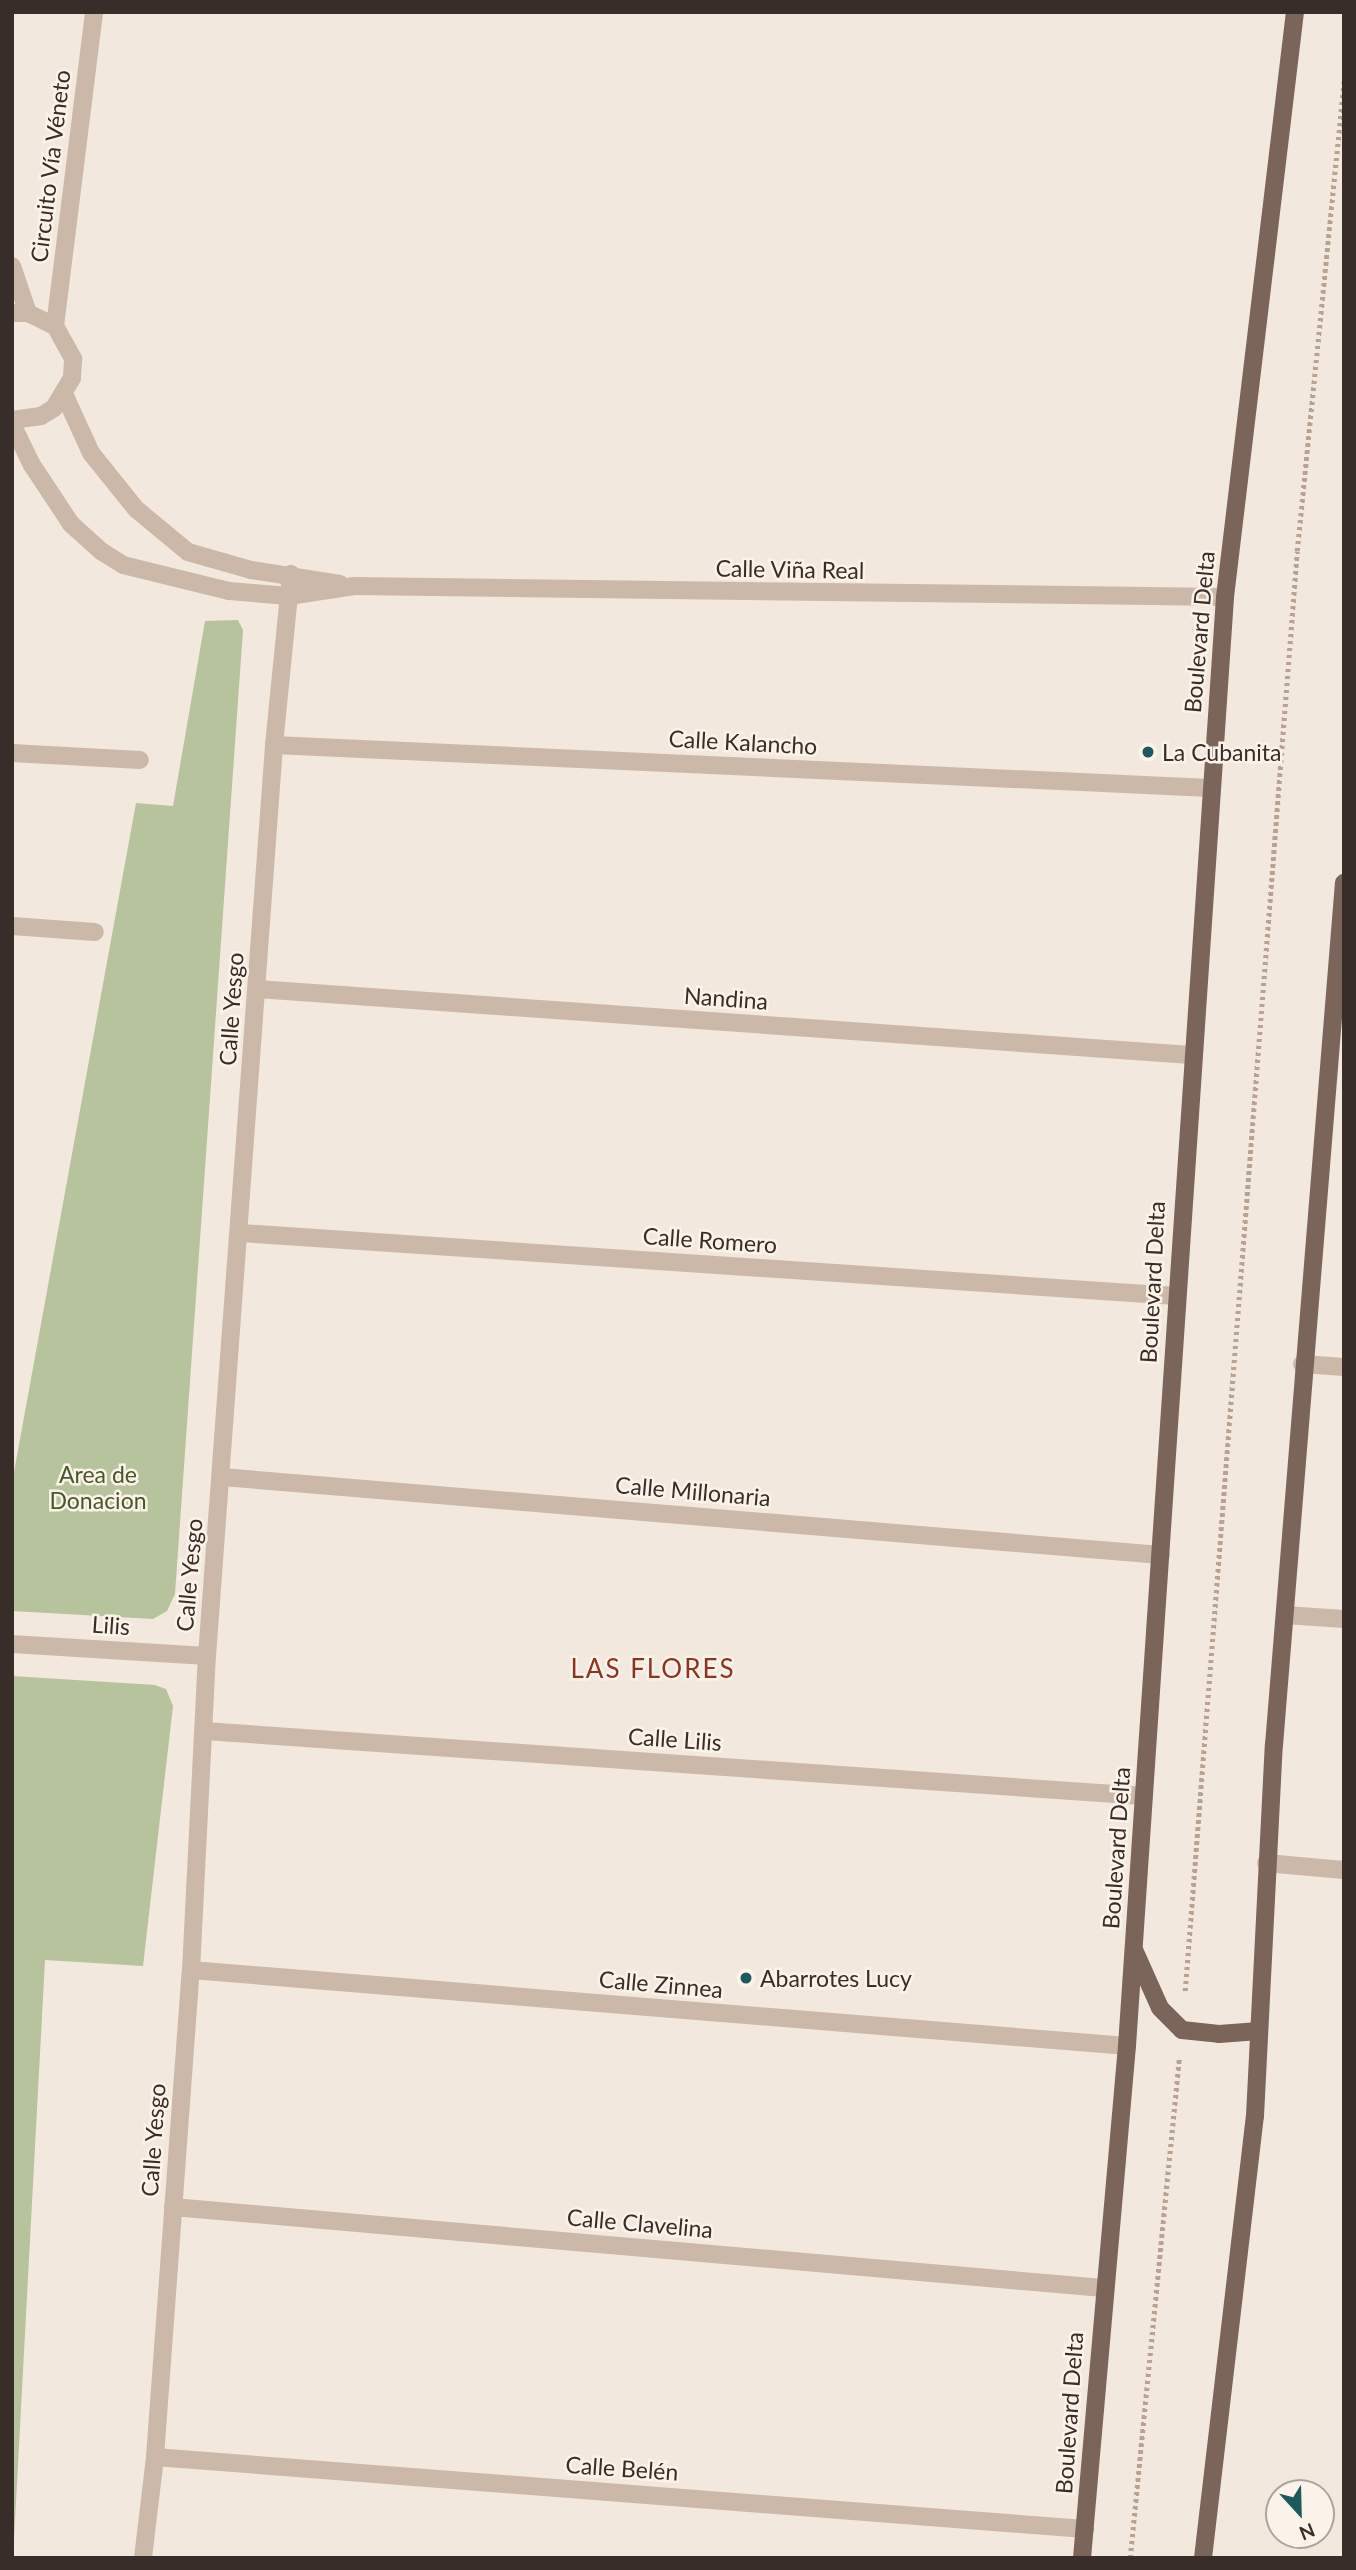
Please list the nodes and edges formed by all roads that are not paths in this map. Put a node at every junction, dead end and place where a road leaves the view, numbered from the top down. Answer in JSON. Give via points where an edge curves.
{"nodes":[{"id":1,"x":94,"y":12,"type":"edge"},
{"id":2,"x":1295,"y":12,"type":"edge"},
{"id":3,"x":12,"y":267,"type":"edge"},
{"id":4,"x":20,"y":313,"type":"edge"},
{"id":5,"x":55,"y":326,"type":"junction"},
{"id":6,"x":65,"y":396,"type":"junction"},
{"id":7,"x":12,"y":422,"type":"edge"},
{"id":8,"x":12,"y":462,"type":"edge"},
{"id":9,"x":32,"y":465,"type":"junction"},
{"id":10,"x":291,"y":574,"type":"junction"},
{"id":11,"x":354,"y":586,"type":"junction"},
{"id":12,"x":289,"y":596,"type":"junction"},
{"id":13,"x":1225,"y":597,"type":"junction"},
{"id":14,"x":274,"y":745,"type":"junction"},
{"id":15,"x":12,"y":753,"type":"edge"},
{"id":16,"x":141,"y":760,"type":"dead end"},
{"id":17,"x":1210,"y":789,"type":"junction"},
{"id":18,"x":1344,"y":883,"type":"edge"},
{"id":19,"x":12,"y":926,"type":"edge"},
{"id":20,"x":95,"y":932,"type":"dead end"},
{"id":21,"x":257,"y":989,"type":"junction"},
{"id":22,"x":1191,"y":1055,"type":"junction"},
{"id":23,"x":240,"y":1233,"type":"junction"},
{"id":24,"x":1176,"y":1296,"type":"junction"},
{"id":25,"x":1302,"y":1364,"type":"junction"},
{"id":26,"x":1344,"y":1367,"type":"edge"},
{"id":27,"x":222,"y":1477,"type":"junction"},
{"id":28,"x":1161,"y":1555,"type":"junction"},
{"id":29,"x":1285,"y":1615,"type":"junction"},
{"id":30,"x":1344,"y":1619,"type":"edge"},
{"id":31,"x":12,"y":1644,"type":"edge"},
{"id":32,"x":207,"y":1656,"type":"junction"},
{"id":33,"x":204,"y":1731,"type":"junction"},
{"id":34,"x":1144,"y":1796,"type":"junction"},
{"id":35,"x":1266,"y":1863,"type":"junction"},
{"id":36,"x":1344,"y":1870,"type":"edge"},
{"id":37,"x":1134,"y":1949,"type":"junction"},
{"id":38,"x":191,"y":1970,"type":"junction"},
{"id":39,"x":1259,"y":2031,"type":"junction"},
{"id":40,"x":1127,"y":2046,"type":"junction"},
{"id":41,"x":173,"y":2207,"type":"junction"},
{"id":42,"x":1103,"y":2288,"type":"junction"},
{"id":43,"x":155,"y":2457,"type":"junction"},
{"id":44,"x":1085,"y":2529,"type":"junction"},
{"id":45,"x":143,"y":2558,"type":"edge"},
{"id":46,"x":1082,"y":2558,"type":"edge"},
{"id":47,"x":1203,"y":2558,"type":"edge"}],
"edges":[{"from":1,"to":5,"type":"street","name":"Circuito Vía Véneto"},
{"from":2,"to":13,"type":"main road","name":"Boulevard Delta"},
{"from":3,"to":4,"type":"street"},
{"from":4,"to":5,"type":"street"},
{"from":5,"to":6,"type":"street","via":[[72,359],[72,378]]},
{"from":6,"to":7,"type":"street","via":[[41,416]]},
{"from":6,"to":10,"type":"street","via":[[91,453],[162,534],[208,560]]},
{"from":7,"to":9,"type":"street"},
{"from":8,"to":9,"type":"street"},
{"from":9,"to":12,"type":"street","via":[[71,524],[124,565],[185,583]]},
{"from":10,"to":11,"type":"street","name":"Calle Viña Real"},
{"from":10,"to":12,"type":"street","name":"Calle Yesgo"},
{"from":11,"to":12,"type":"street","name":"Calle Viña Real"},
{"from":11,"to":13,"type":"street","name":"Calle Viña Real"},
{"from":12,"to":14,"type":"street","name":"Calle Yesgo"},
{"from":13,"to":17,"type":"main road","name":"Boulevard Delta"},
{"from":14,"to":17,"type":"street","name":"Calle Kalancho"},
{"from":14,"to":21,"type":"street","name":"Calle Yesgo"},
{"from":15,"to":16,"type":"street"},
{"from":17,"to":22,"type":"main road","name":"Boulevard Delta"},
{"from":18,"to":25,"type":"main road"},
{"from":19,"to":20,"type":"street"},
{"from":21,"to":22,"type":"street","name":"Nandina"},
{"from":21,"to":23,"type":"street","name":"Calle Yesgo"},
{"from":22,"to":24,"type":"main road","name":"Boulevard Delta"},
{"from":23,"to":24,"type":"street","name":"Calle Romero"},
{"from":23,"to":27,"type":"street","name":"Calle Yesgo"},
{"from":24,"to":28,"type":"main road","name":"Boulevard Delta"},
{"from":25,"to":26,"type":"street"},
{"from":25,"to":29,"type":"main road"},
{"from":27,"to":28,"type":"street","name":"Calle Millonaria"},
{"from":27,"to":32,"type":"street","name":"Calle Yesgo"},
{"from":28,"to":34,"type":"main road","name":"Boulevard Delta"},
{"from":29,"to":30,"type":"street"},
{"from":29,"to":35,"type":"main road"},
{"from":31,"to":32,"type":"street","name":"Lilis"},
{"from":32,"to":33,"type":"street","name":"Calle Yesgo"},
{"from":33,"to":34,"type":"street","name":"Calle Lilis"},
{"from":33,"to":38,"type":"street","name":"Calle Yesgo"},
{"from":34,"to":37,"type":"main road","name":"Boulevard Delta"},
{"from":35,"to":36,"type":"street"},
{"from":35,"to":39,"type":"main road"},
{"from":37,"to":39,"type":"main road","via":[[1160,2008],[1182,2031]]},
{"from":37,"to":40,"type":"main road","name":"Boulevard Delta"},
{"from":38,"to":40,"type":"street","name":"Calle Zinnea"},
{"from":38,"to":41,"type":"street","name":"Calle Yesgo"},
{"from":39,"to":47,"type":"main road","via":[[1255,2116]]},
{"from":40,"to":42,"type":"main road","name":"Boulevard Delta"},
{"from":41,"to":42,"type":"street","name":"Calle Clavelina"},
{"from":41,"to":43,"type":"street","name":"Calle Yesgo"},
{"from":42,"to":44,"type":"main road","name":"Boulevard Delta"},
{"from":43,"to":44,"type":"street","name":"Calle Belén"},
{"from":43,"to":45,"type":"street","name":"Calle Yesgo"},
{"from":44,"to":46,"type":"main road","name":"Boulevard Delta"}]}
